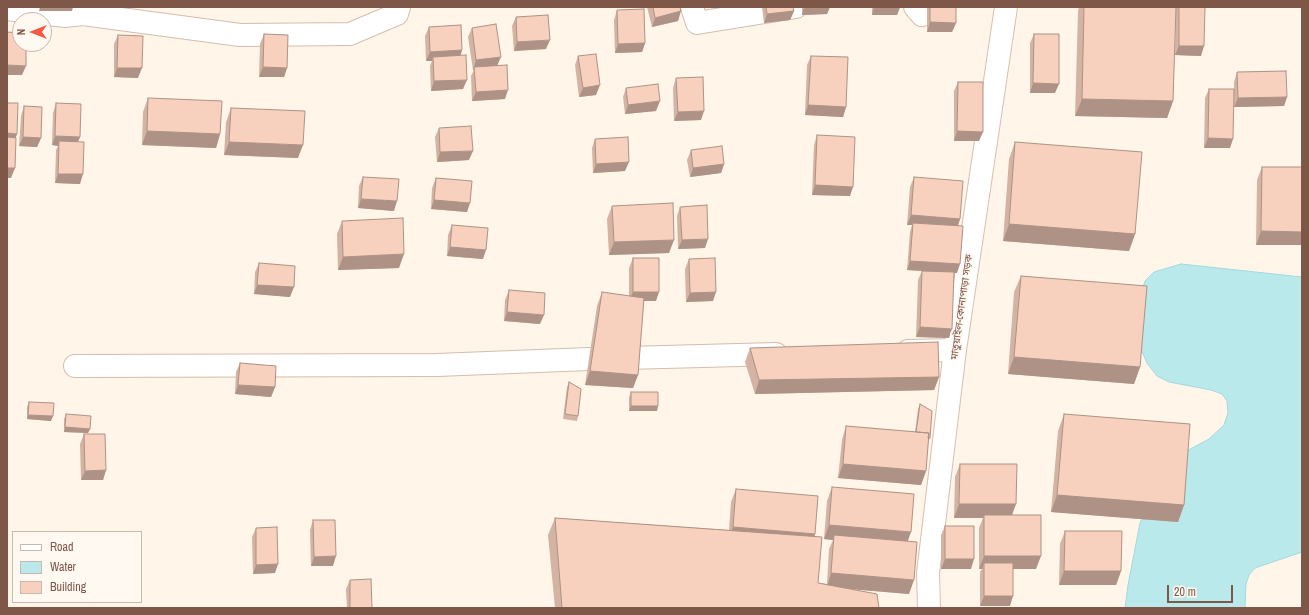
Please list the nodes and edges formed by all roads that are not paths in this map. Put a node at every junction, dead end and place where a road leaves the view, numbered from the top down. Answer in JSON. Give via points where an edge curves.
{"nodes":[{"id":1,"x":399,"y":7,"type":"edge"},
{"id":2,"x":692,"y":7,"type":"edge"},
{"id":3,"x":796,"y":7,"type":"edge"},
{"id":4,"x":915,"y":7,"type":"edge"},
{"id":5,"x":942,"y":7,"type":"edge"},
{"id":6,"x":1006,"y":7,"type":"edge"},
{"id":7,"x":7,"y":9,"type":"edge"},
{"id":8,"x":84,"y":10,"type":"edge"},
{"id":9,"x":955,"y":350,"type":"junction"},
{"id":10,"x":892,"y":352,"type":"edge"},
{"id":11,"x":796,"y":354,"type":"edge"},
{"id":12,"x":75,"y":366,"type":"dead end"},
{"id":13,"x":929,"y":608,"type":"edge"}],
"edges":[{"from":1,"to":8,"type":"street","via":[[397,14],[350,34],[240,35]]},
{"from":2,"to":3,"type":"street","via":[[697,23]]},
{"from":4,"to":5,"type":"street","via":[[922,15]]},
{"from":6,"to":9,"type":"street","name":"মাতুয়াইল-কোনাপাড়া সড়ক"},
{"from":7,"to":8,"type":"street","via":[[65,16]]},
{"from":9,"to":10,"type":"street"},
{"from":9,"to":13,"type":"street","name":"মাতুয়াইল-কোনাপাড়া সড়ক","via":[[928,574]]},
{"from":11,"to":12,"type":"street","via":[[437,365]]}]}
